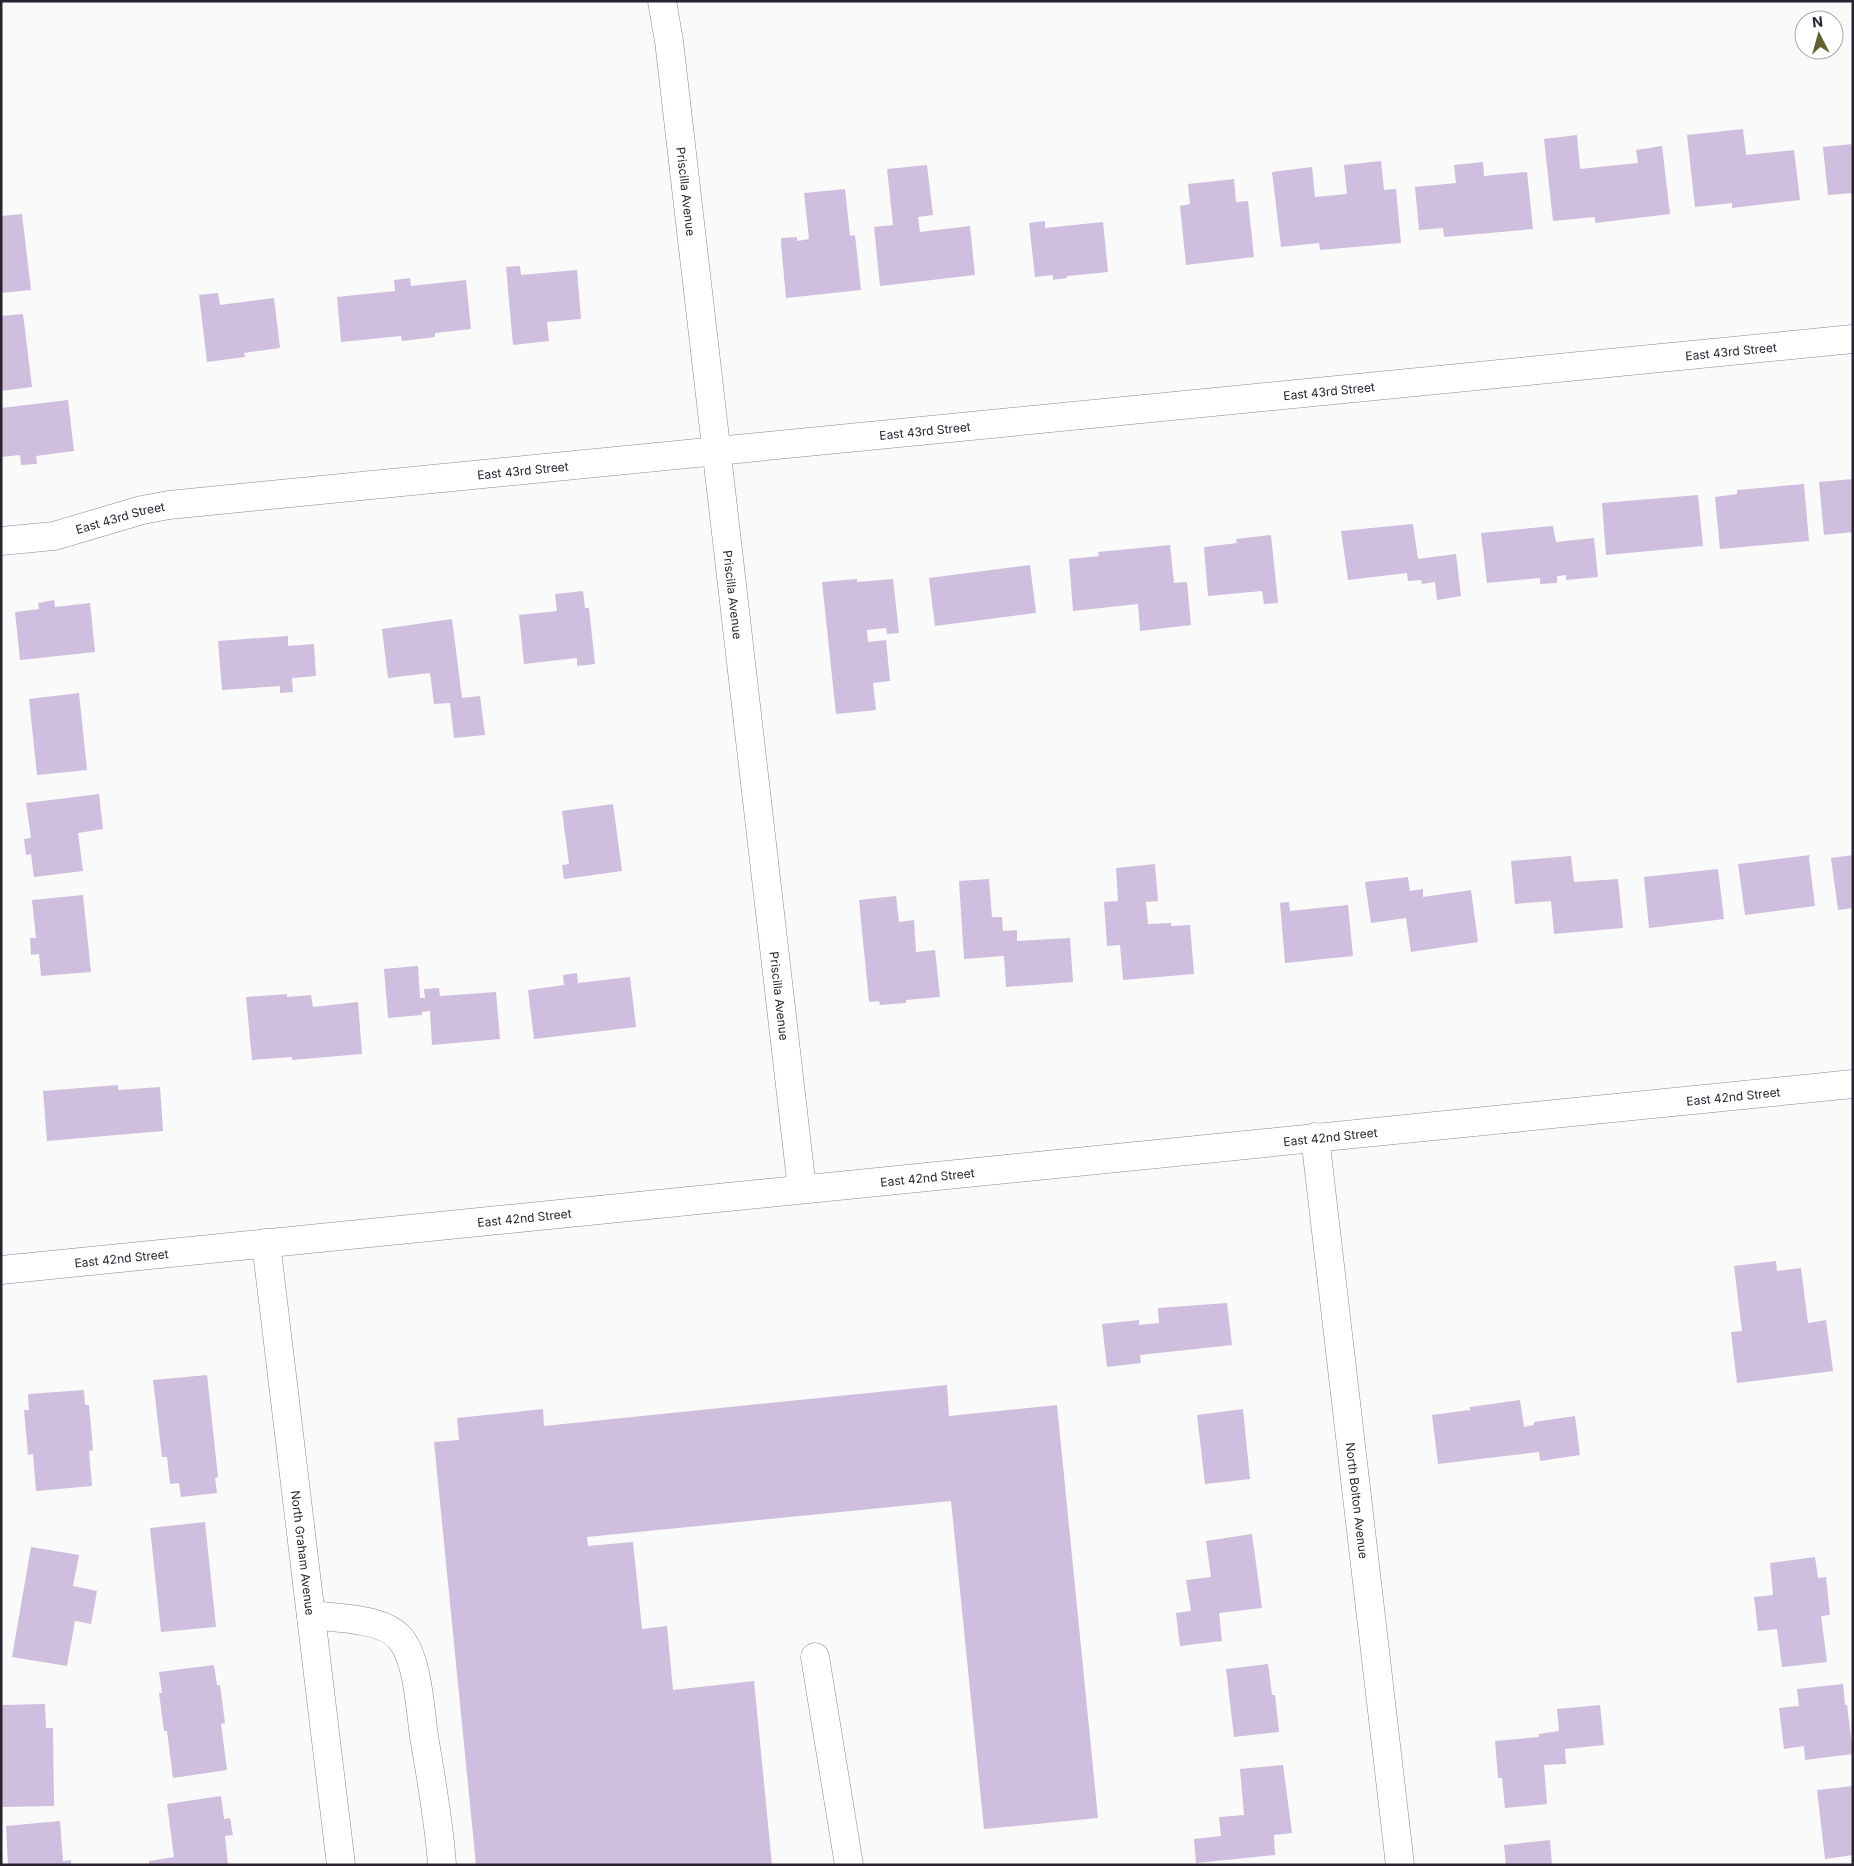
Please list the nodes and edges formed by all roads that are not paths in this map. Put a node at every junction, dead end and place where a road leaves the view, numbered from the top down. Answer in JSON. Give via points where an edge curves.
{"nodes":[{"id":1,"x":662,"y":1,"type":"edge"},
{"id":2,"x":1853,"y":339,"type":"edge"},
{"id":3,"x":717,"y":450,"type":"junction"},
{"id":4,"x":1,"y":541,"type":"edge"},
{"id":5,"x":1853,"y":1084,"type":"edge"},
{"id":6,"x":1315,"y":1137,"type":"junction"},
{"id":7,"x":802,"y":1189,"type":"junction"},
{"id":8,"x":266,"y":1242,"type":"junction"},
{"id":9,"x":1,"y":1270,"type":"edge"},
{"id":10,"x":311,"y":1615,"type":"junction"},
{"id":11,"x":815,"y":1657,"type":"dead end"},
{"id":12,"x":341,"y":1865,"type":"edge"},
{"id":13,"x":442,"y":1865,"type":"edge"},
{"id":14,"x":849,"y":1865,"type":"edge"},
{"id":15,"x":1400,"y":1865,"type":"edge"}],
"edges":[{"from":1,"to":3,"type":"street","name":"Priscilla Avenue"},
{"from":2,"to":3,"type":"street","name":"East 43rd Street"},
{"from":3,"to":4,"type":"street","name":"East 43rd Street","via":[[169,505],[54,536]]},
{"from":3,"to":7,"type":"street","name":"Priscilla Avenue"},
{"from":5,"to":6,"type":"street","name":"East 42nd Street"},
{"from":6,"to":7,"type":"street","name":"East 42nd Street"},
{"from":6,"to":15,"type":"street","name":"North Bolton Avenue"},
{"from":7,"to":8,"type":"street","name":"East 42nd Street"},
{"from":8,"to":9,"type":"street","name":"East 42nd Street"},
{"from":8,"to":10,"type":"street","name":"North Graham Avenue"},
{"from":10,"to":12,"type":"street","name":"North Graham Avenue"},
{"from":10,"to":13,"type":"street","via":[[380,1626],[398,1637],[408,1652],[414,1670]]},
{"from":11,"to":14,"type":"street"}]}
